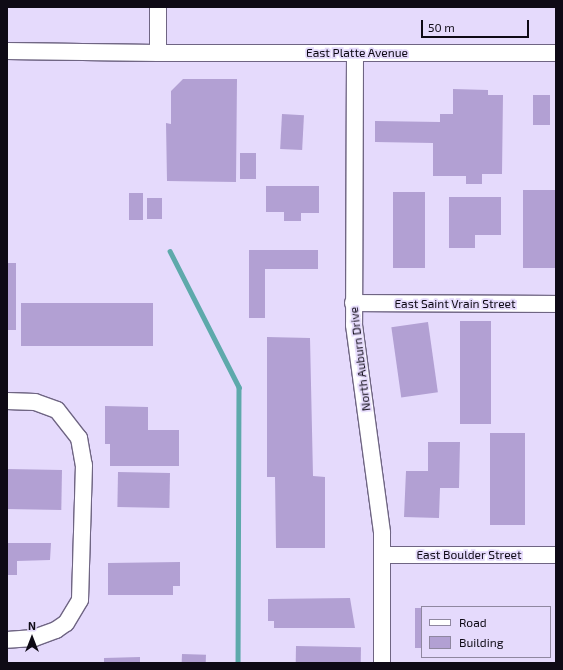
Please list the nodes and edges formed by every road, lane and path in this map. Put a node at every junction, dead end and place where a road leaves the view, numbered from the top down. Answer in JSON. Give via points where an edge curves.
{"nodes":[{"id":1,"x":158,"y":7,"type":"edge"},
{"id":2,"x":7,"y":51,"type":"edge"},
{"id":3,"x":158,"y":53,"type":"junction"},
{"id":4,"x":556,"y":53,"type":"edge"},
{"id":5,"x":355,"y":54,"type":"junction"},
{"id":6,"x":353,"y":303,"type":"junction"},
{"id":7,"x":556,"y":304,"type":"edge"},
{"id":8,"x":7,"y":401,"type":"edge"},
{"id":9,"x":383,"y":555,"type":"junction"},
{"id":10,"x":556,"y":555,"type":"edge"},
{"id":11,"x":7,"y":640,"type":"edge"},
{"id":12,"x":382,"y":663,"type":"edge"}],
"edges":[{"from":1,"to":3,"type":"street"},
{"from":2,"to":3,"type":"street","name":"East Platte Avenue"},
{"from":3,"to":5,"type":"street","name":"East Platte Avenue"},
{"from":4,"to":5,"type":"street","name":"East Platte Avenue"},
{"from":5,"to":6,"type":"street","name":"North Auburn Drive"},
{"from":6,"to":7,"type":"street","name":"East Saint Vrain Street"},
{"from":6,"to":9,"type":"street","name":"North Auburn Drive"},
{"from":8,"to":11,"type":"street","via":[[47,405],[57,410],[73,427],[84,465],[83,585],[72,614],[66,623],[45,635]]},
{"from":9,"to":10,"type":"street","name":"East Boulder Street"},
{"from":9,"to":12,"type":"street","name":"North Auburn Drive"}]}
